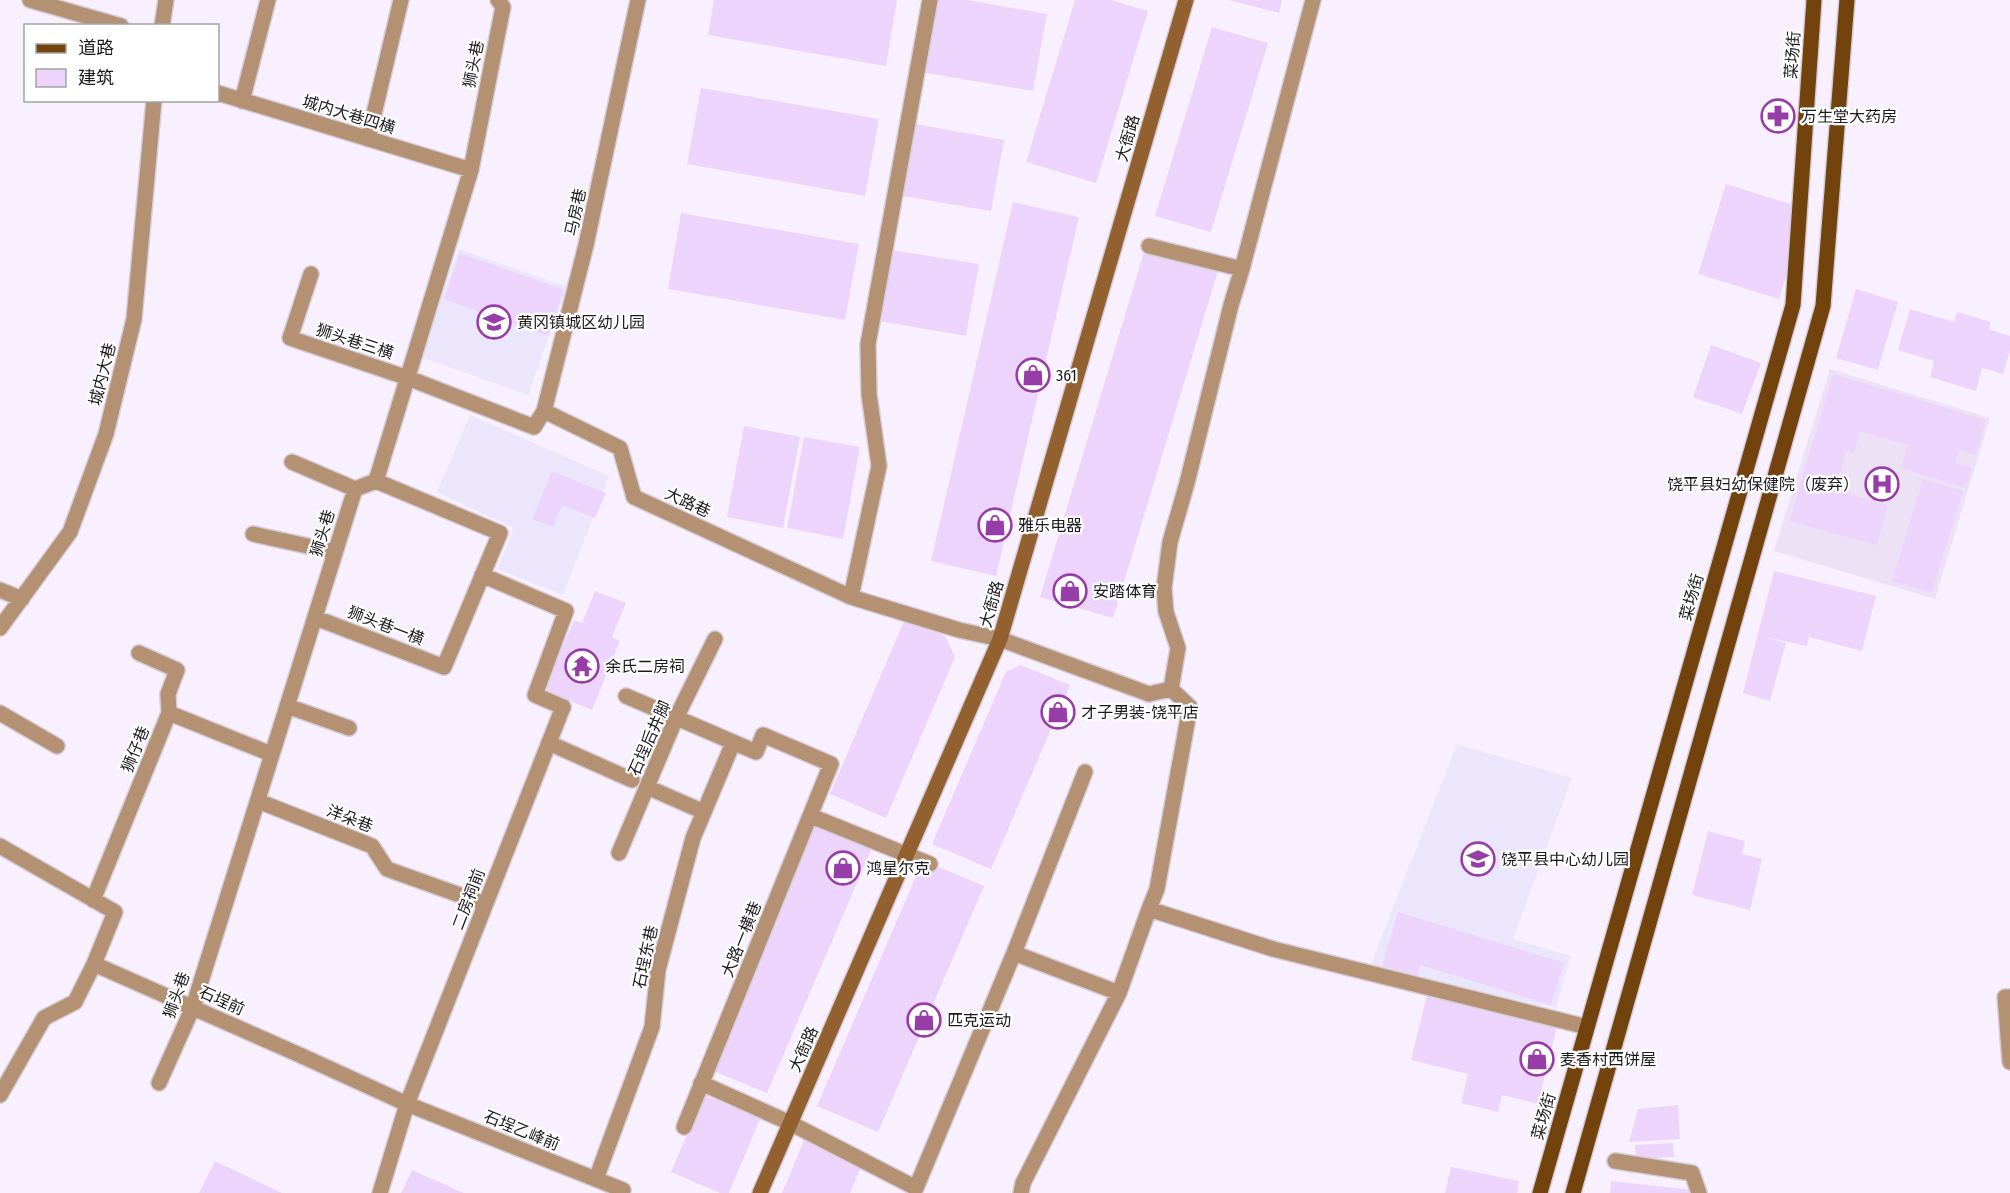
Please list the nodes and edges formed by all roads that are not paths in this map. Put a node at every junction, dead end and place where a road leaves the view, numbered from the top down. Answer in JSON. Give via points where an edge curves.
{"nodes":[{"id":1,"x":30,"y":0,"type":"edge"},
{"id":2,"x":166,"y":0,"type":"edge"},
{"id":3,"x":268,"y":0,"type":"edge"},
{"id":4,"x":401,"y":0,"type":"edge"},
{"id":5,"x":498,"y":0,"type":"edge"},
{"id":6,"x":638,"y":0,"type":"edge"},
{"id":7,"x":930,"y":0,"type":"edge"},
{"id":8,"x":1186,"y":0,"type":"edge"},
{"id":9,"x":1313,"y":0,"type":"edge"},
{"id":10,"x":1814,"y":0,"type":"edge"},
{"id":11,"x":1847,"y":0,"type":"edge"},
{"id":12,"x":114,"y":24,"type":"edge"},
{"id":13,"x":162,"y":24,"type":"edge"},
{"id":14,"x":219,"y":93,"type":"edge"},
{"id":15,"x":242,"y":101,"type":"junction"},
{"id":16,"x":154,"y":102,"type":"edge"},
{"id":17,"x":368,"y":139,"type":"junction"},
{"id":18,"x":471,"y":170,"type":"junction"},
{"id":19,"x":1149,"y":246,"type":"dead end"},
{"id":20,"x":1242,"y":269,"type":"junction"},
{"id":21,"x":312,"y":274,"type":"dead end"},
{"id":22,"x":408,"y":378,"type":"junction"},
{"id":23,"x":544,"y":411,"type":"junction"},
{"id":24,"x":534,"y":427,"type":"joint"},
{"id":25,"x":292,"y":462,"type":"dead end"},
{"id":26,"x":376,"y":481,"type":"junction"},
{"id":27,"x":355,"y":489,"type":"junction"},
{"id":28,"x":253,"y":534,"type":"dead end"},
{"id":29,"x":335,"y":552,"type":"junction"},
{"id":30,"x":482,"y":575,"type":"junction"},
{"id":31,"x":0,"y":590,"type":"edge"},
{"id":32,"x":851,"y":597,"type":"junction"},
{"id":33,"x":22,"y":599,"type":"junction"},
{"id":34,"x":316,"y":618,"type":"junction"},
{"id":35,"x":0,"y":628,"type":"edge"},
{"id":36,"x":715,"y":639,"type":"dead end"},
{"id":37,"x":1000,"y":639,"type":"junction"},
{"id":38,"x":139,"y":653,"type":"dead end"},
{"id":39,"x":1172,"y":689,"type":"junction"},
{"id":40,"x":626,"y":696,"type":"dead end"},
{"id":41,"x":287,"y":706,"type":"junction"},
{"id":42,"x":0,"y":713,"type":"edge"},
{"id":43,"x":169,"y":713,"type":"junction"},
{"id":44,"x":676,"y":718,"type":"junction"},
{"id":45,"x":349,"y":728,"type":"dead end"},
{"id":46,"x":549,"y":743,"type":"junction"},
{"id":47,"x":734,"y":743,"type":"junction"},
{"id":48,"x":57,"y":746,"type":"dead end"},
{"id":49,"x":271,"y":754,"type":"junction"},
{"id":50,"x":1085,"y":772,"type":"dead end"},
{"id":51,"x":632,"y":780,"type":"dead end"},
{"id":52,"x":647,"y":787,"type":"junction"},
{"id":53,"x":258,"y":801,"type":"junction"},
{"id":54,"x":704,"y":812,"type":"junction"},
{"id":55,"x":811,"y":816,"type":"junction"},
{"id":56,"x":0,"y":846,"type":"edge"},
{"id":57,"x":619,"y":853,"type":"dead end"},
{"id":58,"x":908,"y":854,"type":"junction"},
{"id":59,"x":930,"y":864,"type":"dead end"},
{"id":60,"x":93,"y":900,"type":"junction"},
{"id":61,"x":485,"y":904,"type":"junction"},
{"id":62,"x":1149,"y":909,"type":"junction"},
{"id":63,"x":1014,"y":953,"type":"junction"},
{"id":64,"x":94,"y":964,"type":"junction"},
{"id":65,"x":1119,"y":993,"type":"junction"},
{"id":66,"x":2010,"y":998,"type":"edge"},
{"id":67,"x":193,"y":1007,"type":"junction"},
{"id":68,"x":1587,"y":1027,"type":"junction"},
{"id":69,"x":2010,"y":1062,"type":"edge"},
{"id":70,"x":159,"y":1083,"type":"dead end"},
{"id":71,"x":701,"y":1083,"type":"junction"},
{"id":72,"x":0,"y":1095,"type":"edge"},
{"id":73,"x":407,"y":1104,"type":"junction"},
{"id":74,"x":790,"y":1123,"type":"junction"},
{"id":75,"x":684,"y":1127,"type":"dead end"},
{"id":76,"x":1615,"y":1161,"type":"dead end"},
{"id":77,"x":596,"y":1179,"type":"junction"},
{"id":78,"x":627,"y":1191,"type":"edge"},
{"id":79,"x":380,"y":1193,"type":"edge"},
{"id":80,"x":760,"y":1193,"type":"edge"},
{"id":81,"x":1021,"y":1193,"type":"edge"},
{"id":82,"x":1540,"y":1193,"type":"edge"},
{"id":83,"x":1573,"y":1193,"type":"edge"},
{"id":84,"x":1699,"y":1193,"type":"edge"}],
"edges":[{"from":1,"to":12,"type":"street"},
{"from":2,"to":13,"type":"street"},
{"from":3,"to":15,"type":"street"},
{"from":4,"to":17,"type":"street"},
{"from":5,"to":18,"type":"street","name":"狮头巷","via":[[503,7]]},
{"from":6,"to":23,"type":"street","name":"马房巷","via":[[586,245]]},
{"from":7,"to":32,"type":"street","via":[[868,344],[869,394],[879,466]]},
{"from":8,"to":37,"type":"main road","name":"大衙路"},
{"from":9,"to":20,"type":"street"},
{"from":10,"to":68,"type":"main road","name":"菜场街","via":[[1793,305]]},
{"from":11,"to":83,"type":"main road","via":[[1823,306]]},
{"from":14,"to":15,"type":"street","name":"城内大巷四横"},
{"from":15,"to":17,"type":"street","name":"城内大巷四横"},
{"from":16,"to":33,"type":"street","name":"城内大巷","via":[[134,319],[106,434],[70,532]]},
{"from":17,"to":18,"type":"street","name":"城内大巷四横"},
{"from":18,"to":22,"type":"street","name":"狮头巷"},
{"from":19,"to":20,"type":"street"},
{"from":20,"to":39,"type":"street","via":[[1170,542],[1164,588],[1166,612],[1178,648]]},
{"from":21,"to":22,"type":"street","name":"狮头巷三横","via":[[290,338]]},
{"from":22,"to":24,"type":"street","name":"狮头巷三横"},
{"from":22,"to":26,"type":"street","name":"狮头巷"},
{"from":23,"to":24,"type":"street","name":"马房巷"},
{"from":23,"to":32,"type":"street","name":"大路巷","via":[[620,448],[634,497]]},
{"from":25,"to":27,"type":"street"},
{"from":26,"to":27,"type":"street"},
{"from":26,"to":30,"type":"street","via":[[500,533]]},
{"from":27,"to":29,"type":"street","name":"狮头巷"},
{"from":28,"to":29,"type":"street"},
{"from":29,"to":34,"type":"street","name":"狮头巷"},
{"from":30,"to":34,"type":"street","name":"狮头巷一横","via":[[444,667]]},
{"from":30,"to":46,"type":"street","name":"二房祠前","via":[[566,611],[535,695],[563,707]]},
{"from":31,"to":33,"type":"street"},
{"from":32,"to":37,"type":"street","name":"大路巷"},
{"from":33,"to":35,"type":"street","name":"城内大巷"},
{"from":34,"to":41,"type":"street","name":"狮头巷"},
{"from":36,"to":44,"type":"street","name":"石埕后井脚"},
{"from":37,"to":39,"type":"street","name":"大路巷","via":[[1149,694]]},
{"from":37,"to":58,"type":"main road","name":"大衙路"},
{"from":38,"to":43,"type":"street","via":[[177,670],[168,694]]},
{"from":39,"to":62,"type":"street","via":[[1190,707],[1158,889]]},
{"from":40,"to":44,"type":"street"},
{"from":41,"to":45,"type":"street"},
{"from":41,"to":49,"type":"street","name":"狮头巷"},
{"from":42,"to":48,"type":"street"},
{"from":43,"to":49,"type":"street","name":"狮仔巷"},
{"from":43,"to":60,"type":"street","name":"狮仔巷"},
{"from":44,"to":47,"type":"street"},
{"from":44,"to":52,"type":"street","name":"石埕后井脚"},
{"from":46,"to":51,"type":"street"},
{"from":46,"to":61,"type":"street","name":"二房祠前"},
{"from":47,"to":54,"type":"street","name":"石埕东巷"},
{"from":47,"to":55,"type":"street","name":"大路一横巷","via":[[756,753],[763,735],[831,764]]},
{"from":49,"to":53,"type":"street","name":"狮头巷"},
{"from":50,"to":63,"type":"street"},
{"from":52,"to":54,"type":"street"},
{"from":52,"to":57,"type":"street","name":"石埕后井脚"},
{"from":53,"to":61,"type":"street","name":"洋朵巷","via":[[372,846],[387,869]]},
{"from":53,"to":67,"type":"street","name":"狮头巷"},
{"from":54,"to":77,"type":"street","name":"石埕东巷","via":[[693,838],[658,970],[652,1027]]},
{"from":55,"to":58,"type":"street"},
{"from":55,"to":71,"type":"street","name":"大路一横巷"},
{"from":56,"to":60,"type":"street"},
{"from":58,"to":59,"type":"street"},
{"from":58,"to":74,"type":"main road","name":"大衙路"},
{"from":60,"to":64,"type":"street","via":[[115,912]]},
{"from":61,"to":73,"type":"street","name":"二房祠前"},
{"from":62,"to":65,"type":"street"},
{"from":62,"to":68,"type":"street","via":[[1273,949]]},
{"from":63,"to":65,"type":"street"},
{"from":63,"to":74,"type":"street","via":[[916,1188]]},
{"from":64,"to":67,"type":"street","name":"石埕前"},
{"from":64,"to":72,"type":"street","via":[[75,1002],[44,1018]]},
{"from":65,"to":81,"type":"street"},
{"from":66,"to":69,"type":"street","via":[[2006,997]]},
{"from":67,"to":70,"type":"street","name":"狮头巷"},
{"from":67,"to":73,"type":"street","name":"石埕前"},
{"from":68,"to":82,"type":"main road","name":"菜场街"},
{"from":71,"to":74,"type":"street"},
{"from":71,"to":75,"type":"street","name":"大路一横巷"},
{"from":73,"to":77,"type":"street","name":"石埕乙峰前"},
{"from":73,"to":79,"type":"street","name":"二房祠前"},
{"from":74,"to":80,"type":"main road","name":"大衙路"},
{"from":76,"to":84,"type":"street","via":[[1692,1173]]},
{"from":77,"to":78,"type":"street","name":"石埕乙峰前"}]}
